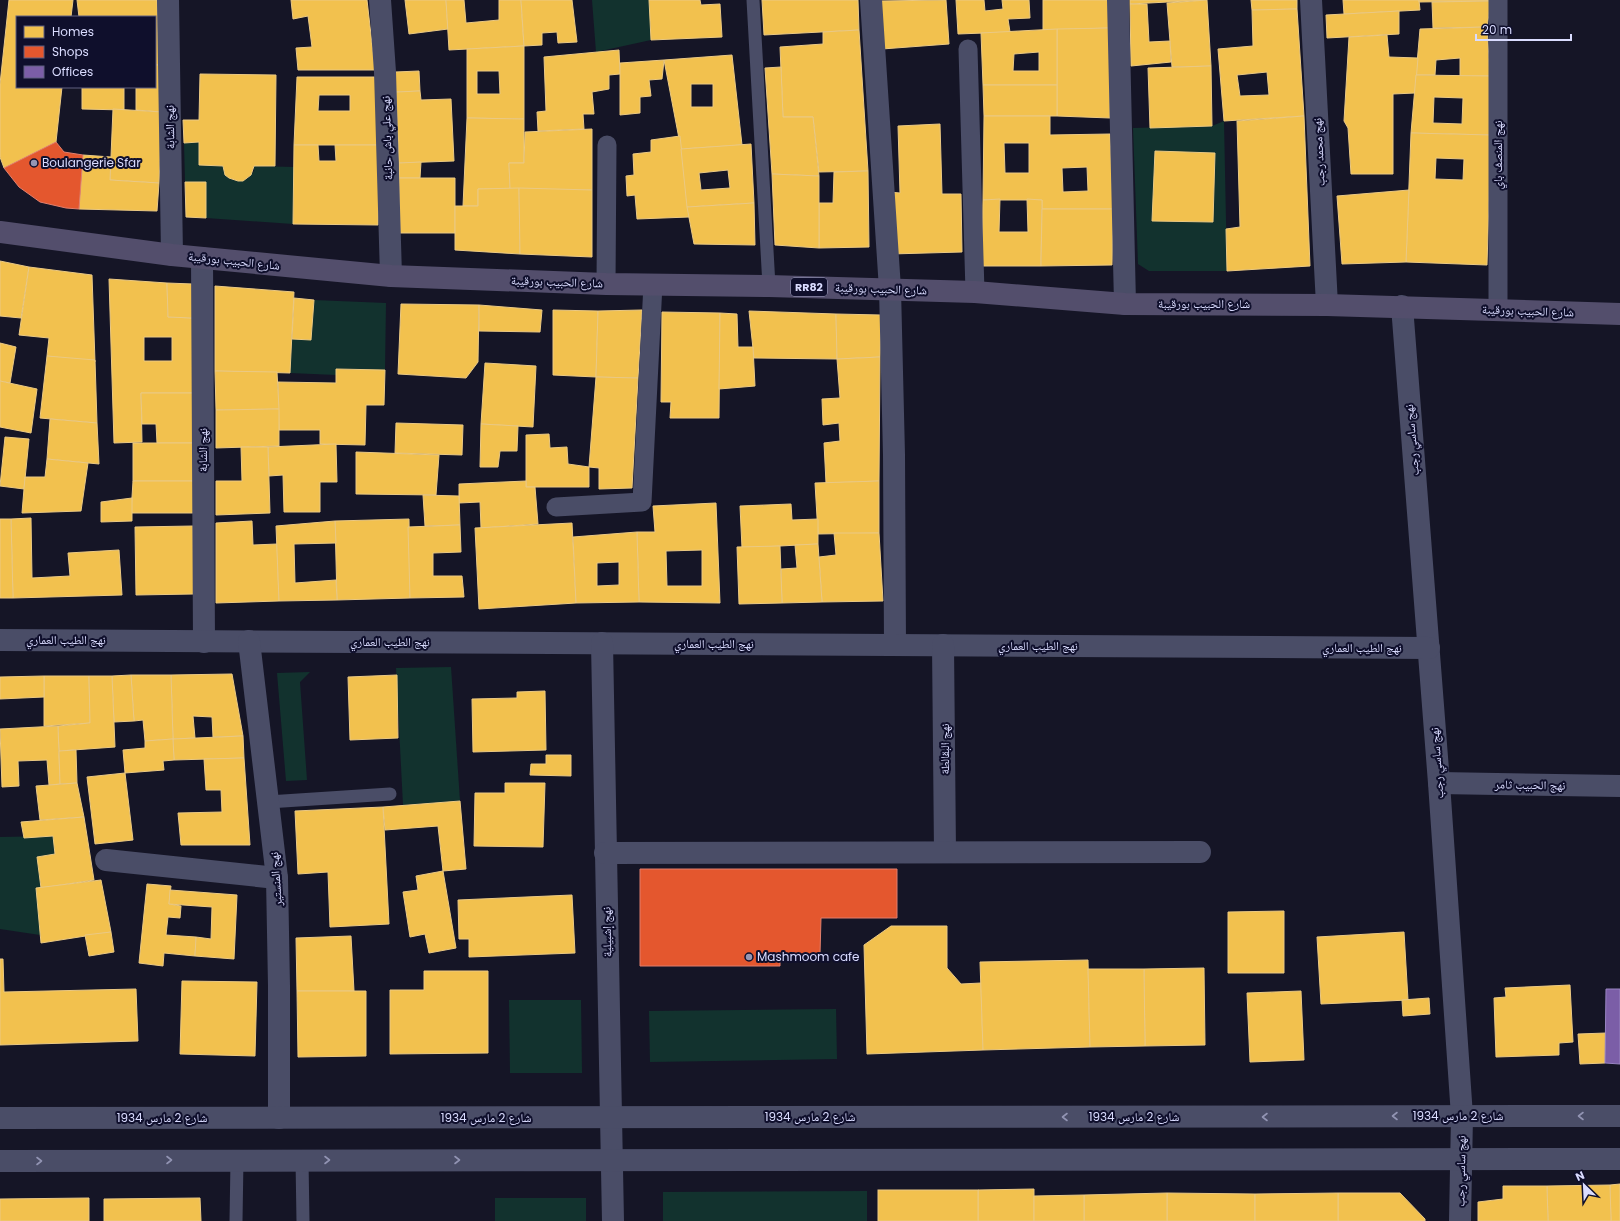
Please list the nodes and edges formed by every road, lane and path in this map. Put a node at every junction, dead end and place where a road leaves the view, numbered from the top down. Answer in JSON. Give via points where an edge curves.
{"nodes":[{"id":1,"x":168,"y":0,"type":"edge"},
{"id":2,"x":380,"y":0,"type":"edge"},
{"id":3,"x":753,"y":0,"type":"edge"},
{"id":4,"x":871,"y":0,"type":"edge"},
{"id":5,"x":1118,"y":0,"type":"edge"},
{"id":6,"x":1311,"y":0,"type":"edge"},
{"id":7,"x":1498,"y":0,"type":"edge"},
{"id":8,"x":968,"y":49,"type":"dead end"},
{"id":9,"x":607,"y":145,"type":"dead end"},
{"id":10,"x":0,"y":232,"type":"edge"},
{"id":11,"x":172,"y":255,"type":"junction"},
{"id":12,"x":202,"y":258,"type":"junction"},
{"id":13,"x":391,"y":276,"type":"junction"},
{"id":14,"x":606,"y":284,"type":"junction"},
{"id":15,"x":653,"y":284,"type":"junction"},
{"id":16,"x":769,"y":286,"type":"junction"},
{"id":17,"x":890,"y":289,"type":"junction"},
{"id":18,"x":976,"y":292,"type":"junction"},
{"id":19,"x":1125,"y":304,"type":"junction"},
{"id":20,"x":1327,"y":304,"type":"junction"},
{"id":21,"x":1402,"y":306,"type":"junction"},
{"id":22,"x":1498,"y":310,"type":"junction"},
{"id":23,"x":1620,"y":314,"type":"edge"},
{"id":24,"x":556,"y":507,"type":"dead end"},
{"id":25,"x":0,"y":640,"type":"edge"},
{"id":26,"x":249,"y":641,"type":"junction"},
{"id":27,"x":204,"y":642,"type":"junction"},
{"id":28,"x":602,"y":643,"type":"junction"},
{"id":29,"x":895,"y":645,"type":"junction"},
{"id":30,"x":943,"y":645,"type":"junction"},
{"id":31,"x":1429,"y":648,"type":"junction"},
{"id":32,"x":1439,"y":783,"type":"junction"},
{"id":33,"x":1620,"y":786,"type":"edge"},
{"id":34,"x":390,"y":794,"type":"dead end"},
{"id":35,"x":268,"y":802,"type":"junction"},
{"id":36,"x":946,"y":852,"type":"junction"},
{"id":37,"x":1200,"y":852,"type":"dead end"},
{"id":38,"x":605,"y":853,"type":"junction"},
{"id":39,"x":106,"y":860,"type":"dead end"},
{"id":40,"x":277,"y":878,"type":"junction"},
{"id":41,"x":1462,"y":1116,"type":"junction"},
{"id":42,"x":1620,"y":1116,"type":"edge"},
{"id":43,"x":610,"y":1117,"type":"junction"},
{"id":44,"x":0,"y":1118,"type":"edge"},
{"id":45,"x":279,"y":1118,"type":"junction"},
{"id":46,"x":1461,"y":1159,"type":"junction"},
{"id":47,"x":1620,"y":1159,"type":"edge"},
{"id":48,"x":237,"y":1160,"type":"junction"},
{"id":49,"x":302,"y":1160,"type":"junction"},
{"id":50,"x":612,"y":1160,"type":"junction"},
{"id":51,"x":0,"y":1161,"type":"edge"},
{"id":52,"x":236,"y":1221,"type":"edge"},
{"id":53,"x":303,"y":1221,"type":"edge"},
{"id":54,"x":613,"y":1221,"type":"edge"},
{"id":55,"x":1460,"y":1221,"type":"edge"}],
"edges":[{"from":1,"to":11,"type":"street","name":"نهج الشابة"},
{"from":2,"to":13,"type":"street","name":"نهج علي باش حانبة","via":[[386,72]]},
{"from":3,"to":16,"type":"lane"},
{"from":4,"to":17,"type":"street"},
{"from":5,"to":19,"type":"street"},
{"from":6,"to":20,"type":"street","name":"نهج محمد رجب"},
{"from":7,"to":22,"type":"street","name":"نهج المنصف باي"},
{"from":8,"to":18,"type":"street"},
{"from":9,"to":14,"type":"street"},
{"from":10,"to":11,"type":"main road","name":"شارع الحبيب بورقيبة","number":"RR82"},
{"from":11,"to":12,"type":"main road","name":"شارع الحبيب بورقيبة","number":"RR82"},
{"from":12,"to":13,"type":"main road","name":"شارع الحبيب بورقيبة","number":"RR82"},
{"from":12,"to":27,"type":"street","name":"نهج الشابة"},
{"from":13,"to":14,"type":"main road","name":"شارع الحبيب بورقيبة","number":"RR82"},
{"from":14,"to":15,"type":"main road","name":"شارع الحبيب بورقيبة","number":"RR82"},
{"from":15,"to":16,"type":"main road","name":"شارع الحبيب بورقيبة","number":"RR82"},
{"from":15,"to":24,"type":"street","via":[[642,502]]},
{"from":16,"to":17,"type":"main road","name":"شارع الحبيب بورقيبة","number":"RR82"},
{"from":17,"to":18,"type":"main road","name":"شارع الحبيب بورقيبة","number":"RR82"},
{"from":17,"to":29,"type":"street"},
{"from":18,"to":19,"type":"main road","name":"شارع الحبيب بورقيبة","number":"RR82"},
{"from":19,"to":20,"type":"main road","name":"شارع الحبيب بورقيبة","number":"RR82"},
{"from":20,"to":21,"type":"main road","name":"شارع الحبيب بورقيبة","number":"RR82"},
{"from":21,"to":22,"type":"main road","name":"شارع الحبيب بورقيبة","number":"RR82"},
{"from":21,"to":31,"type":"street","name":"نهج ساسي رجب"},
{"from":22,"to":23,"type":"main road","name":"شارع الحبيب بورقيبة","number":"RR82"},
{"from":25,"to":27,"type":"street","name":"نهج الطيب العماري"},
{"from":26,"to":27,"type":"street","name":"نهج الطيب العماري"},
{"from":26,"to":28,"type":"street","name":"نهج الطيب العماري"},
{"from":26,"to":35,"type":"street","name":"نهج المنستير"},
{"from":28,"to":29,"type":"street","name":"نهج الطيب العماري"},
{"from":28,"to":38,"type":"street","name":"نهج إشبيلية"},
{"from":29,"to":30,"type":"street","name":"نهج الطيب العماري"},
{"from":30,"to":31,"type":"street","name":"نهج الطيب العماري"},
{"from":30,"to":36,"type":"street","name":"نهج البقالطة"},
{"from":31,"to":32,"type":"street","name":"نهج ساسي رجب"},
{"from":32,"to":33,"type":"street","name":"نهج الحبيب ثامر"},
{"from":32,"to":41,"type":"street","name":"نهج ساسي رجب"},
{"from":34,"to":35,"type":"lane"},
{"from":35,"to":40,"type":"street","name":"نهج المنستير"},
{"from":36,"to":37,"type":"street"},
{"from":36,"to":38,"type":"street"},
{"from":38,"to":43,"type":"street","name":"نهج إشبيلية"},
{"from":39,"to":40,"type":"street"},
{"from":40,"to":45,"type":"street","name":"نهج المنستير"},
{"from":42,"to":41,"type":"street","name":"شارع 2 مارس 1934","one_way":true},
{"from":41,"to":43,"type":"street","name":"شارع 2 مارس 1934","one_way":true},
{"from":41,"to":46,"type":"street","name":"نهج ساسي رجب"},
{"from":43,"to":45,"type":"street","name":"شارع 2 مارس 1934"},
{"from":43,"to":50,"type":"street","name":"نهج إشبيلية"},
{"from":44,"to":45,"type":"street","name":"شارع 2 مارس 1934"},
{"from":46,"to":47,"type":"street"},
{"from":46,"to":50,"type":"street"},
{"from":46,"to":55,"type":"street","name":"نهج ساسي رجب"},
{"from":48,"to":49,"type":"street"},
{"from":51,"to":48,"type":"street","one_way":true},
{"from":48,"to":52,"type":"lane"},
{"from":49,"to":50,"type":"street","one_way":true},
{"from":49,"to":53,"type":"lane"},
{"from":50,"to":54,"type":"street","name":"نهج إشبيلية"}]}
